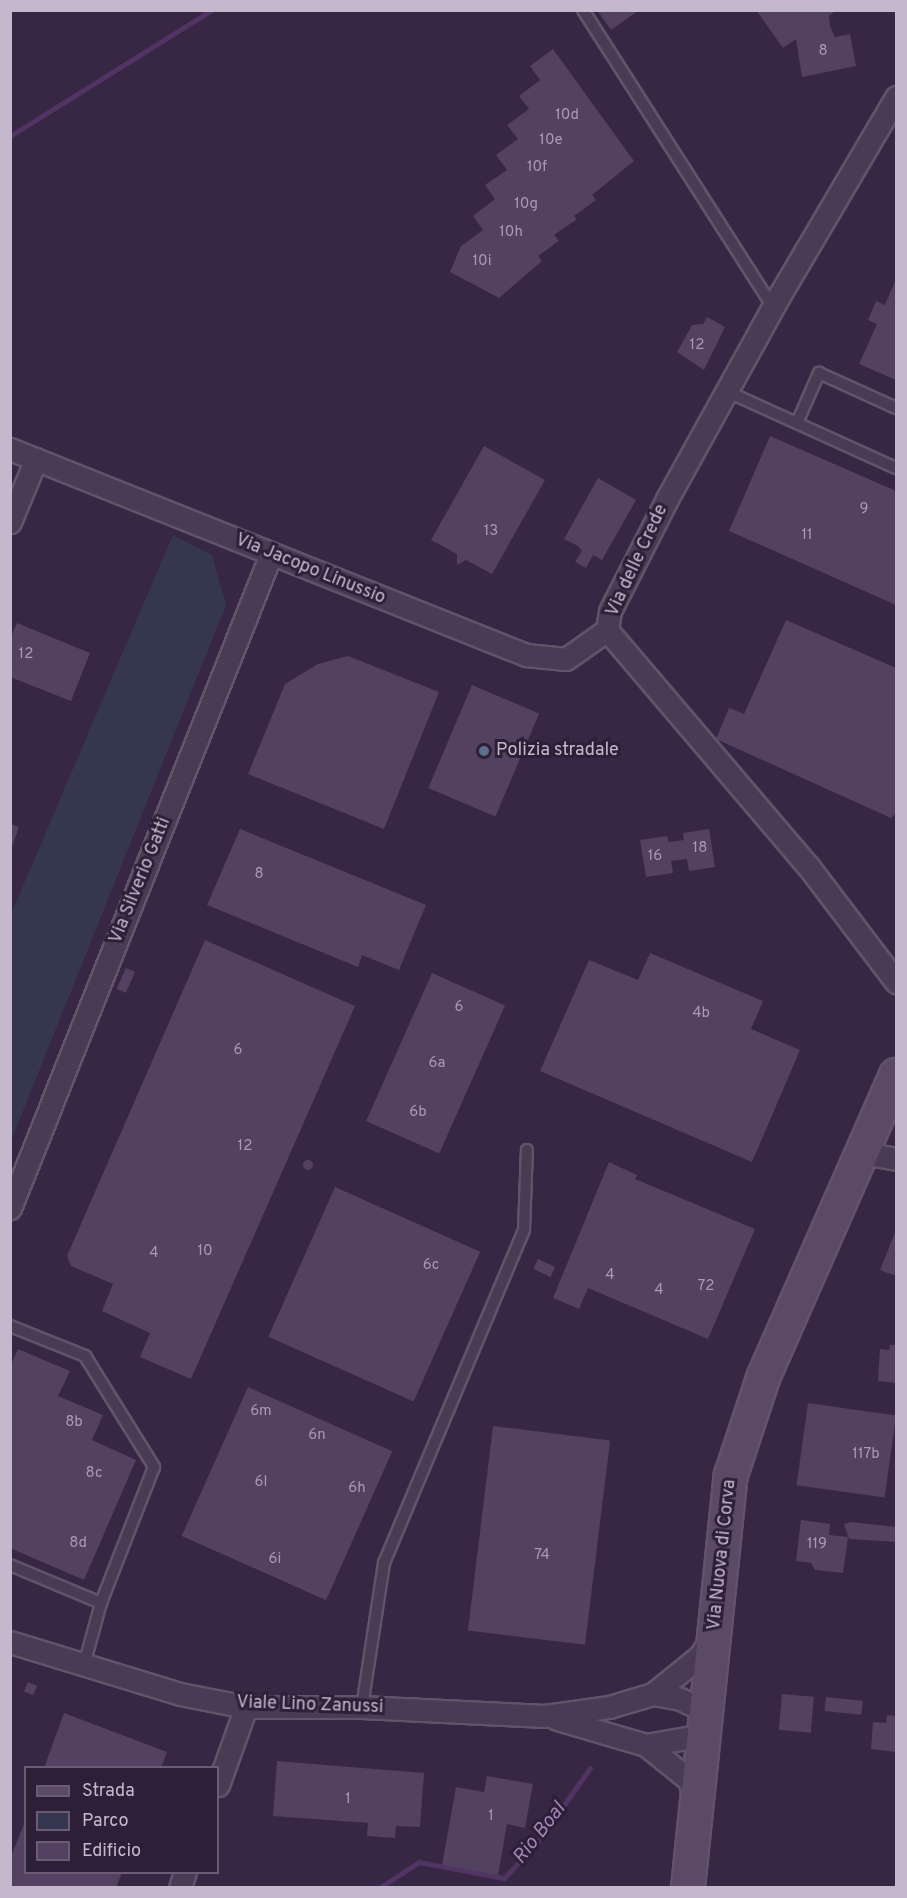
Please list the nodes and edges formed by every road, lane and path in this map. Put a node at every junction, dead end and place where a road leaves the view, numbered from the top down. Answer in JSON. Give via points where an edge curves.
{"nodes":[{"id":1,"x":583,"y":10,"type":"edge"},
{"id":2,"x":897,"y":97,"type":"edge"},
{"id":3,"x":773,"y":307,"type":"junction"},
{"id":4,"x":726,"y":391,"type":"junction"},
{"id":5,"x":897,"y":408,"type":"edge"},
{"id":6,"x":797,"y":423,"type":"junction"},
{"id":7,"x":10,"y":448,"type":"edge"},
{"id":8,"x":36,"y":459,"type":"junction"},
{"id":9,"x":897,"y":468,"type":"edge"},
{"id":10,"x":10,"y":522,"type":"edge"},
{"id":11,"x":271,"y":554,"type":"junction"},
{"id":12,"x":607,"y":630,"type":"junction"},
{"id":13,"x":897,"y":982,"type":"edge"},
{"id":14,"x":897,"y":1074,"type":"edge"},
{"id":15,"x":527,"y":1150,"type":"dead end"},
{"id":16,"x":863,"y":1153,"type":"junction"},
{"id":17,"x":897,"y":1159,"type":"edge"},
{"id":18,"x":10,"y":1208,"type":"edge"},
{"id":19,"x":10,"y":1326,"type":"edge"},
{"id":20,"x":10,"y":1565,"type":"edge"},
{"id":21,"x":101,"y":1603,"type":"junction"},
{"id":22,"x":714,"y":1635,"type":"junction"},
{"id":23,"x":10,"y":1642,"type":"edge"},
{"id":24,"x":84,"y":1665,"type":"junction"},
{"id":25,"x":654,"y":1694,"type":"junction"},
{"id":26,"x":246,"y":1707,"type":"junction"},
{"id":27,"x":362,"y":1707,"type":"junction"},
{"id":28,"x":545,"y":1716,"type":"junction"},
{"id":29,"x":705,"y":1723,"type":"junction"},
{"id":30,"x":646,"y":1745,"type":"junction"},
{"id":31,"x":219,"y":1782,"type":"edge"},
{"id":32,"x":697,"y":1803,"type":"junction"},
{"id":33,"x":688,"y":1887,"type":"edge"}],
"edges":[{"from":1,"to":3,"type":"lane"},
{"from":2,"to":3,"type":"street","name":"Via delle Crede"},
{"from":3,"to":4,"type":"street","name":"Via delle Crede"},
{"from":4,"to":6,"type":"lane"},
{"from":4,"to":12,"type":"street","name":"Via delle Crede","via":[[616,601]]},
{"from":5,"to":6,"type":"lane","via":[[819,373]]},
{"from":6,"to":9,"type":"lane"},
{"from":7,"to":8,"type":"street","name":"Via Jacopo Linussio"},
{"from":8,"to":10,"type":"street"},
{"from":8,"to":11,"type":"street","name":"Via Jacopo Linussio"},
{"from":11,"to":12,"type":"street","name":"Via Jacopo Linussio","via":[[526,656],[566,659]]},
{"from":11,"to":18,"type":"street","name":"Via Silverio Gatti"},
{"from":12,"to":13,"type":"street","name":"Via delle Crede","via":[[808,866]]},
{"from":14,"to":16,"type":"main road","name":"Via Nuova di Corva"},
{"from":15,"to":27,"type":"lane","via":[[524,1230],[384,1563]]},
{"from":16,"to":17,"type":"street"},
{"from":16,"to":22,"type":"main road","name":"Via Nuova di Corva","via":[[763,1378],[731,1475]]},
{"from":19,"to":21,"type":"lane","via":[[85,1356],[154,1467]]},
{"from":20,"to":21,"type":"lane"},
{"from":21,"to":24,"type":"lane"},
{"from":22,"to":25,"type":"street","name":"Viale Lino Zanussi","via":[[700,1656]]},
{"from":22,"to":29,"type":"main road","name":"Via Nuova di Corva"},
{"from":23,"to":24,"type":"street","name":"Viale Lino Zanussi"},
{"from":24,"to":26,"type":"street","name":"Viale Lino Zanussi","via":[[180,1694]]},
{"from":25,"to":28,"type":"street","name":"Viale Lino Zanussi","via":[[609,1707]]},
{"from":25,"to":29,"type":"street","name":"Viale Lino Zanussi","via":[[680,1699]]},
{"from":26,"to":27,"type":"street","name":"Viale Lino Zanussi"},
{"from":26,"to":31,"type":"street"},
{"from":27,"to":28,"type":"street","name":"Viale Lino Zanussi"},
{"from":28,"to":30,"type":"street","name":"Viale Lino Zanussi"},
{"from":29,"to":30,"type":"street","name":"Viale Lino Zanussi"},
{"from":29,"to":32,"type":"main road","name":"Via Nuova di Corva"},
{"from":30,"to":32,"type":"street","name":"Viale Lino Zanussi","via":[[689,1780]]},
{"from":32,"to":33,"type":"main road","name":"Via Nuova di Corva"}]}
